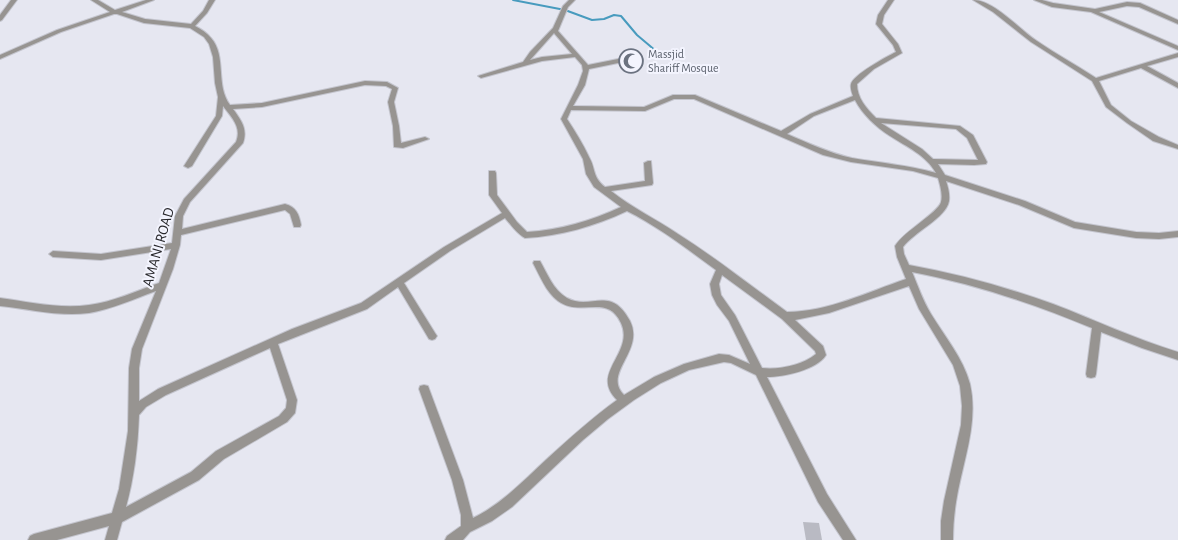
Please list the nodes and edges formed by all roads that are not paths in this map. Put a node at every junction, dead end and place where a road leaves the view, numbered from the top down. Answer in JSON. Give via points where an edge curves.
{"nodes":[{"id":1,"x":14,"y":0,"type":"edge"},
{"id":2,"x":94,"y":0,"type":"edge"},
{"id":3,"x":151,"y":0,"type":"edge"},
{"id":4,"x":212,"y":0,"type":"edge"},
{"id":5,"x":572,"y":0,"type":"edge"},
{"id":6,"x":891,"y":0,"type":"edge"},
{"id":7,"x":976,"y":0,"type":"edge"},
{"id":8,"x":1037,"y":0,"type":"edge"},
{"id":9,"x":1092,"y":11,"type":"junction"},
{"id":10,"x":116,"y":12,"type":"junction"},
{"id":11,"x":0,"y":19,"type":"edge"},
{"id":12,"x":1178,"y":22,"type":"edge"},
{"id":13,"x":192,"y":26,"type":"junction"},
{"id":14,"x":554,"y":30,"type":"junction"},
{"id":15,"x":1178,"y":48,"type":"edge"},
{"id":16,"x":1178,"y":55,"type":"edge"},
{"id":17,"x":576,"y":56,"type":"junction"},
{"id":18,"x":0,"y":57,"type":"edge"},
{"id":19,"x":623,"y":60,"type":"dead end"},
{"id":20,"x":524,"y":65,"type":"junction"},
{"id":21,"x":1140,"y":66,"type":"junction"},
{"id":22,"x":586,"y":68,"type":"junction"},
{"id":23,"x":481,"y":76,"type":"dead end"},
{"id":24,"x":1095,"y":80,"type":"junction"},
{"id":25,"x":1178,"y":86,"type":"edge"},
{"id":26,"x":222,"y":97,"type":"junction"},
{"id":27,"x":856,"y":97,"type":"junction"},
{"id":28,"x":228,"y":107,"type":"junction"},
{"id":29,"x":569,"y":108,"type":"junction"},
{"id":30,"x":874,"y":120,"type":"junction"},
{"id":31,"x":781,"y":134,"type":"junction"},
{"id":32,"x":425,"y":139,"type":"dead end"},
{"id":33,"x":1178,"y":147,"type":"edge"},
{"id":34,"x":932,"y":161,"type":"junction"},
{"id":35,"x":648,"y":162,"type":"dead end"},
{"id":36,"x":188,"y":166,"type":"dead end"},
{"id":37,"x":492,"y":173,"type":"dead end"},
{"id":38,"x":943,"y":177,"type":"junction"},
{"id":39,"x":603,"y":190,"type":"junction"},
{"id":40,"x":627,"y":208,"type":"junction"},
{"id":41,"x":506,"y":214,"type":"junction"},
{"id":42,"x":296,"y":226,"type":"dead end"},
{"id":43,"x":178,"y":233,"type":"junction"},
{"id":44,"x":1178,"y":234,"type":"edge"},
{"id":45,"x":176,"y":245,"type":"junction"},
{"id":46,"x":53,"y":254,"type":"dead end"},
{"id":47,"x":537,"y":263,"type":"dead end"},
{"id":48,"x":721,"y":268,"type":"junction"},
{"id":49,"x":906,"y":268,"type":"junction"},
{"id":50,"x":912,"y":281,"type":"junction"},
{"id":51,"x":400,"y":283,"type":"junction"},
{"id":52,"x":163,"y":285,"type":"junction"},
{"id":53,"x":0,"y":302,"type":"edge"},
{"id":54,"x":785,"y":316,"type":"junction"},
{"id":55,"x":1097,"y":326,"type":"junction"},
{"id":56,"x":432,"y":336,"type":"dead end"},
{"id":57,"x":273,"y":342,"type":"junction"},
{"id":58,"x":1178,"y":356,"type":"edge"},
{"id":59,"x":759,"y":372,"type":"junction"},
{"id":60,"x":774,"y":373,"type":"junction"},
{"id":61,"x":1091,"y":374,"type":"dead end"},
{"id":62,"x":424,"y":388,"type":"dead end"},
{"id":63,"x":768,"y":389,"type":"junction"},
{"id":64,"x":623,"y":400,"type":"junction"},
{"id":65,"x":134,"y":413,"type":"junction"},
{"id":66,"x":117,"y":518,"type":"junction"},
{"id":67,"x":466,"y":528,"type":"junction"},
{"id":68,"x":34,"y":540,"type":"edge"},
{"id":69,"x":111,"y":540,"type":"edge"},
{"id":70,"x":451,"y":540,"type":"edge"},
{"id":71,"x":850,"y":540,"type":"edge"},
{"id":72,"x":947,"y":540,"type":"edge"}],
"edges":[{"from":1,"to":11,"type":"street"},
{"from":2,"to":10,"type":"street"},
{"from":3,"to":10,"type":"street"},
{"from":4,"to":13,"type":"street"},
{"from":5,"to":14,"type":"street"},
{"from":6,"to":27,"type":"street","via":[[879,24],[899,53],[856,80],[853,87]]},
{"from":7,"to":24,"type":"street"},
{"from":8,"to":9,"type":"street"},
{"from":9,"to":12,"type":"street","via":[[1138,5]]},
{"from":9,"to":15,"type":"street"},
{"from":10,"to":13,"type":"street","via":[[144,21]]},
{"from":10,"to":18,"type":"street","via":[[59,31]]},
{"from":13,"to":26,"type":"street","name":"AMANI ROAD","via":[[213,45]]},
{"from":14,"to":17,"type":"street"},
{"from":14,"to":20,"type":"street"},
{"from":16,"to":21,"type":"street"},
{"from":17,"to":20,"type":"street","via":[[560,56]]},
{"from":17,"to":22,"type":"street"},
{"from":19,"to":22,"type":"street"},
{"from":20,"to":23,"type":"street"},
{"from":21,"to":24,"type":"street"},
{"from":21,"to":25,"type":"street"},
{"from":22,"to":29,"type":"street","via":[[582,86]]},
{"from":24,"to":33,"type":"street","via":[[1108,106],[1148,134]]},
{"from":26,"to":28,"type":"street","name":"AMANI ROAD"},
{"from":26,"to":36,"type":"street","via":[[219,116]]},
{"from":27,"to":30,"type":"street"},
{"from":27,"to":31,"type":"street","via":[[812,115]]},
{"from":28,"to":32,"type":"street","via":[[262,105],[365,83],[387,84],[395,88],[391,102],[397,145]]},
{"from":28,"to":43,"type":"street","name":"AMANI ROAD","via":[[241,124],[243,135],[187,201],[179,216]]},
{"from":29,"to":31,"type":"street","via":[[645,109],[673,96],[690,96]]},
{"from":29,"to":39,"type":"street","via":[[564,122],[587,159],[593,180]]},
{"from":30,"to":34,"type":"street"},
{"from":30,"to":34,"type":"street","via":[[960,128],[970,137],[983,162]]},
{"from":31,"to":38,"type":"street","via":[[837,156]]},
{"from":34,"to":38,"type":"street"},
{"from":35,"to":39,"type":"street","via":[[649,183]]},
{"from":37,"to":41,"type":"street","via":[[493,195]]},
{"from":38,"to":44,"type":"street","via":[[1083,227],[1142,235]]},
{"from":38,"to":49,"type":"street","via":[[946,198],[943,207],[899,246]]},
{"from":39,"to":40,"type":"street"},
{"from":40,"to":41,"type":"street","via":[[586,224],[534,235],[525,235]]},
{"from":40,"to":48,"type":"street"},
{"from":41,"to":51,"type":"street","via":[[447,249]]},
{"from":42,"to":43,"type":"street","via":[[295,215],[285,207]]},
{"from":43,"to":45,"type":"street","name":"AMANI ROAD"},
{"from":45,"to":46,"type":"street","via":[[100,257]]},
{"from":45,"to":52,"type":"street","name":"AMANI ROAD"},
{"from":47,"to":64,"type":"street","via":[[555,293],[564,301],[611,303],[625,321],[630,340],[612,384]]},
{"from":48,"to":54,"type":"street"},
{"from":48,"to":59,"type":"street","via":[[715,292]]},
{"from":49,"to":50,"type":"street"},
{"from":49,"to":55,"type":"street","via":[[997,290]]},
{"from":50,"to":54,"type":"street","via":[[826,309],[796,317]]},
{"from":50,"to":72,"type":"street","via":[[922,306],[957,363],[966,396],[966,439]]},
{"from":51,"to":56,"type":"street"},
{"from":51,"to":57,"type":"street","via":[[358,309]]},
{"from":52,"to":53,"type":"street","via":[[88,309],[62,310]]},
{"from":52,"to":65,"type":"street","name":"AMANI ROAD","via":[[137,349]]},
{"from":54,"to":60,"type":"street","via":[[818,346],[821,353],[812,362]]},
{"from":55,"to":58,"type":"street"},
{"from":55,"to":61,"type":"street"},
{"from":57,"to":65,"type":"street","via":[[162,392]]},
{"from":57,"to":66,"type":"street","via":[[292,400],[288,415],[220,455],[195,476]]},
{"from":59,"to":60,"type":"street"},
{"from":59,"to":63,"type":"street"},
{"from":59,"to":64,"type":"street","via":[[730,359],[718,358],[680,370]]},
{"from":60,"to":63,"type":"street"},
{"from":62,"to":67,"type":"street","via":[[468,516]]},
{"from":63,"to":71,"type":"street","via":[[828,509]]},
{"from":64,"to":67,"type":"street","via":[[508,503]]},
{"from":65,"to":66,"type":"street","name":"AMANI ROAD","via":[[125,489]]},
{"from":66,"to":68,"type":"street"},
{"from":66,"to":69,"type":"street","name":"AMANI ROAD"},
{"from":67,"to":70,"type":"street"}]}
